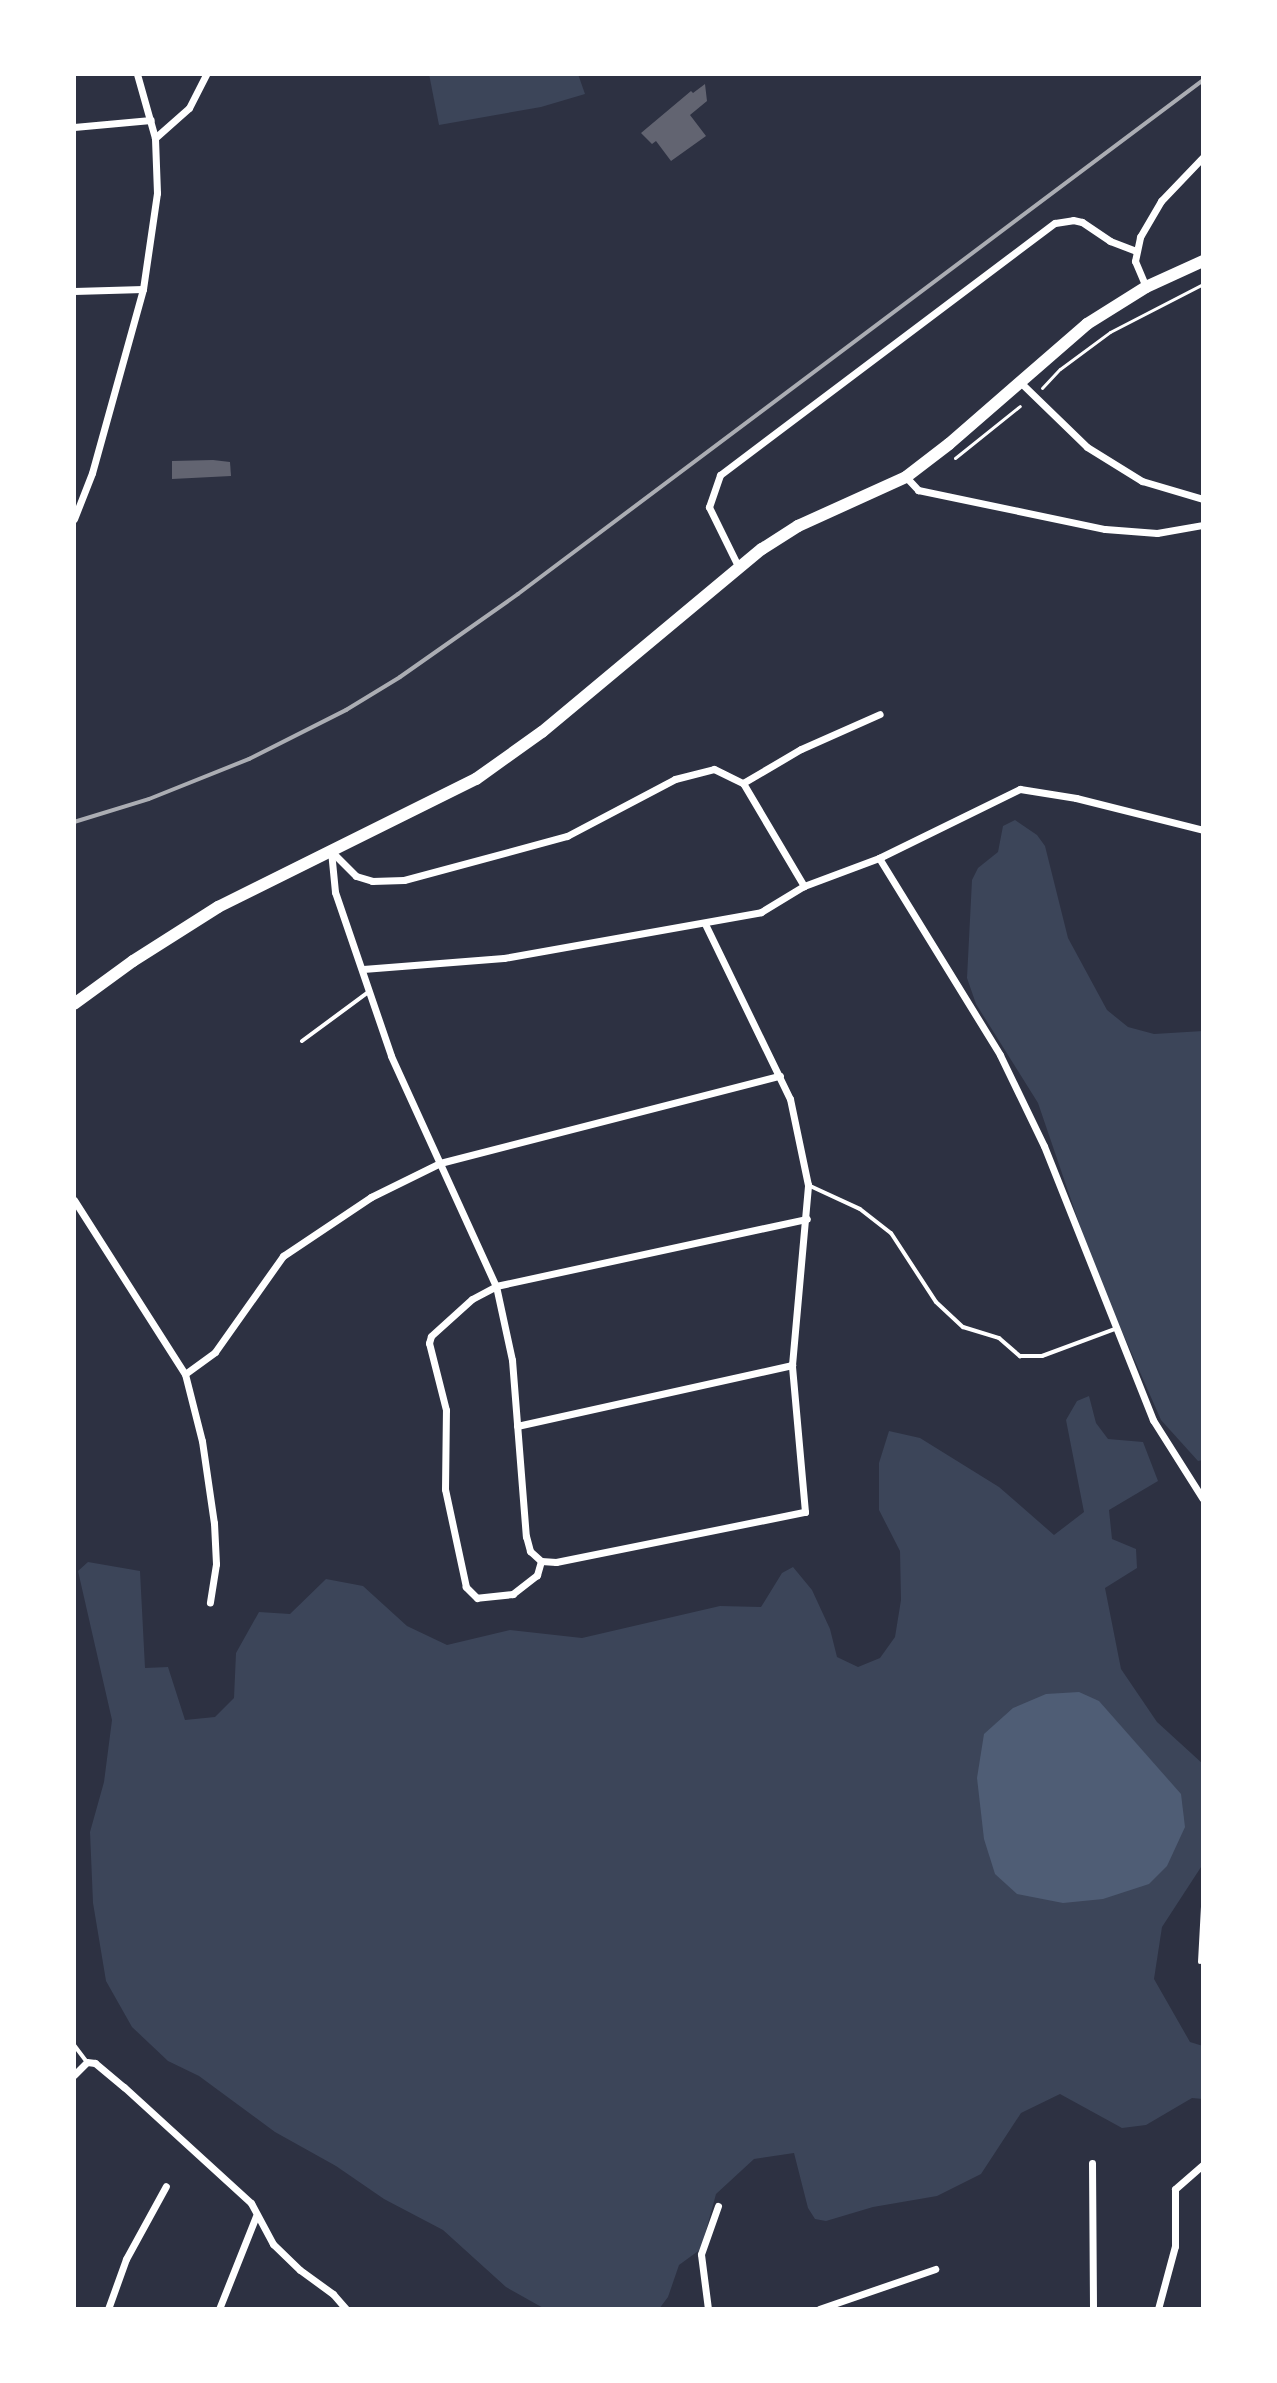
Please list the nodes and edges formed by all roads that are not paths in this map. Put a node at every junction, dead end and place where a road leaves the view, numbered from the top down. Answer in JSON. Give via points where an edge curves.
{"nodes":[{"id":1,"x":137,"y":74,"type":"edge"},
{"id":2,"x":206,"y":74,"type":"edge"},
{"id":3,"x":151,"y":120,"type":"junction"},
{"id":4,"x":74,"y":127,"type":"edge"},
{"id":5,"x":155,"y":138,"type":"junction"},
{"id":6,"x":1203,"y":157,"type":"edge"},
{"id":7,"x":1136,"y":251,"type":"junction"},
{"id":8,"x":1203,"y":261,"type":"edge"},
{"id":9,"x":1146,"y":287,"type":"junction"},
{"id":10,"x":143,"y":289,"type":"junction"},
{"id":11,"x":74,"y":291,"type":"edge"},
{"id":12,"x":1019,"y":380,"type":"junction"},
{"id":13,"x":906,"y":477,"type":"junction"},
{"id":14,"x":1203,"y":499,"type":"edge"},
{"id":15,"x":74,"y":519,"type":"edge"},
{"id":16,"x":1203,"y":525,"type":"edge"},
{"id":17,"x":739,"y":568,"type":"junction"},
{"id":18,"x":880,"y":714,"type":"dead end"},
{"id":19,"x":743,"y":783,"type":"junction"},
{"id":20,"x":1203,"y":830,"type":"edge"},
{"id":21,"x":331,"y":851,"type":"junction"},
{"id":22,"x":879,"y":858,"type":"junction"},
{"id":23,"x":804,"y":886,"type":"junction"},
{"id":24,"x":705,"y":924,"type":"junction"},
{"id":25,"x":363,"y":969,"type":"junction"},
{"id":26,"x":369,"y":991,"type":"junction"},
{"id":27,"x":74,"y":1004,"type":"edge"},
{"id":28,"x":302,"y":1041,"type":"dead end"},
{"id":29,"x":780,"y":1076,"type":"junction"},
{"id":30,"x":440,"y":1163,"type":"junction"},
{"id":31,"x":808,"y":1185,"type":"junction"},
{"id":32,"x":74,"y":1200,"type":"edge"},
{"id":33,"x":807,"y":1219,"type":"junction"},
{"id":34,"x":496,"y":1286,"type":"junction"},
{"id":35,"x":1116,"y":1329,"type":"junction"},
{"id":36,"x":792,"y":1365,"type":"junction"},
{"id":37,"x":185,"y":1374,"type":"junction"},
{"id":38,"x":517,"y":1426,"type":"junction"},
{"id":39,"x":1203,"y":1499,"type":"edge"},
{"id":40,"x":541,"y":1561,"type":"junction"},
{"id":41,"x":210,"y":1603,"type":"dead end"},
{"id":42,"x":1203,"y":1907,"type":"edge"},
{"id":43,"x":1200,"y":1962,"type":"dead end"},
{"id":44,"x":74,"y":2045,"type":"edge"},
{"id":45,"x":87,"y":2062,"type":"junction"},
{"id":46,"x":74,"y":2075,"type":"edge"},
{"id":47,"x":1092,"y":2163,"type":"dead end"},
{"id":48,"x":1203,"y":2165,"type":"edge"},
{"id":49,"x":166,"y":2186,"type":"dead end"},
{"id":50,"x":718,"y":2206,"type":"dead end"},
{"id":51,"x":256,"y":2216,"type":"junction"},
{"id":52,"x":935,"y":2269,"type":"dead end"},
{"id":53,"x":108,"y":2309,"type":"edge"},
{"id":54,"x":219,"y":2309,"type":"edge"},
{"id":55,"x":346,"y":2309,"type":"edge"},
{"id":56,"x":708,"y":2309,"type":"edge"},
{"id":57,"x":819,"y":2309,"type":"edge"},
{"id":58,"x":1093,"y":2309,"type":"edge"},
{"id":59,"x":1158,"y":2309,"type":"edge"}],
"edges":[{"from":1,"to":3,"type":"street"},
{"from":2,"to":5,"type":"street","via":[[189,108]]},
{"from":3,"to":4,"type":"street"},
{"from":3,"to":5,"type":"street"},
{"from":5,"to":10,"type":"street","via":[[157,193]]},
{"from":6,"to":7,"type":"street","via":[[1154,210]]},
{"from":7,"to":9,"type":"street"},
{"from":7,"to":17,"type":"street","via":[[1082,222],[1055,223],[720,475],[709,507]]},
{"from":8,"to":9,"type":"main road"},
{"from":9,"to":12,"type":"main road","via":[[1087,324]]},
{"from":10,"to":11,"type":"street"},
{"from":10,"to":15,"type":"street","via":[[92,473]]},
{"from":12,"to":13,"type":"main road"},
{"from":12,"to":14,"type":"street","via":[[1087,447],[1142,481]]},
{"from":13,"to":16,"type":"street","via":[[918,490],[1105,529],[1157,533]]},
{"from":13,"to":17,"type":"main road","via":[[798,526]]},
{"from":17,"to":21,"type":"main road","via":[[511,756],[443,798]]},
{"from":18,"to":19,"type":"street","via":[[801,749]]},
{"from":19,"to":21,"type":"street","via":[[714,769],[690,773],[567,836],[404,880],[356,876]]},
{"from":19,"to":23,"type":"street"},
{"from":20,"to":22,"type":"street","via":[[1020,789]]},
{"from":21,"to":25,"type":"street","via":[[335,892]]},
{"from":21,"to":27,"type":"main road","via":[[197,920]]},
{"from":22,"to":23,"type":"street"},
{"from":22,"to":35,"type":"street","via":[[1000,1055],[1044,1146]]},
{"from":23,"to":24,"type":"street","via":[[761,912]]},
{"from":24,"to":25,"type":"street","via":[[504,958]]},
{"from":24,"to":29,"type":"street"},
{"from":25,"to":26,"type":"street"},
{"from":26,"to":28,"type":"lane"},
{"from":26,"to":30,"type":"street","via":[[391,1056]]},
{"from":29,"to":30,"type":"street"},
{"from":29,"to":31,"type":"street","via":[[799,1130]]},
{"from":30,"to":34,"type":"street"},
{"from":30,"to":37,"type":"street","via":[[371,1197],[301,1241],[283,1256],[215,1352]]},
{"from":31,"to":33,"type":"street"},
{"from":31,"to":35,"type":"lane","via":[[860,1209],[891,1233],[936,1302],[963,1327],[999,1338],[1020,1356],[1042,1356]]},
{"from":32,"to":37,"type":"street"},
{"from":33,"to":34,"type":"street"},
{"from":33,"to":36,"type":"street"},
{"from":34,"to":38,"type":"street","via":[[509,1338]]},
{"from":34,"to":40,"type":"street","via":[[472,1299],[429,1339],[446,1410],[449,1516],[466,1587],[477,1598],[513,1594],[537,1575]]},
{"from":35,"to":39,"type":"street","via":[[1153,1420]]},
{"from":36,"to":38,"type":"street"},
{"from":36,"to":40,"type":"street","via":[[805,1512]]},
{"from":37,"to":41,"type":"street","via":[[214,1523],[216,1564]]},
{"from":38,"to":40,"type":"street","via":[[526,1536],[530,1551]]},
{"from":42,"to":43,"type":"lane"},
{"from":44,"to":45,"type":"lane"},
{"from":45,"to":46,"type":"street"},
{"from":45,"to":51,"type":"street","via":[[95,2063],[251,2203]]},
{"from":47,"to":58,"type":"street"},
{"from":48,"to":59,"type":"street","via":[[1175,2189],[1175,2246]]},
{"from":49,"to":53,"type":"street","via":[[126,2259]]},
{"from":50,"to":56,"type":"street","via":[[701,2254]]},
{"from":51,"to":54,"type":"street"},
{"from":51,"to":55,"type":"street","via":[[287,2259]]},
{"from":52,"to":57,"type":"street"}]}
